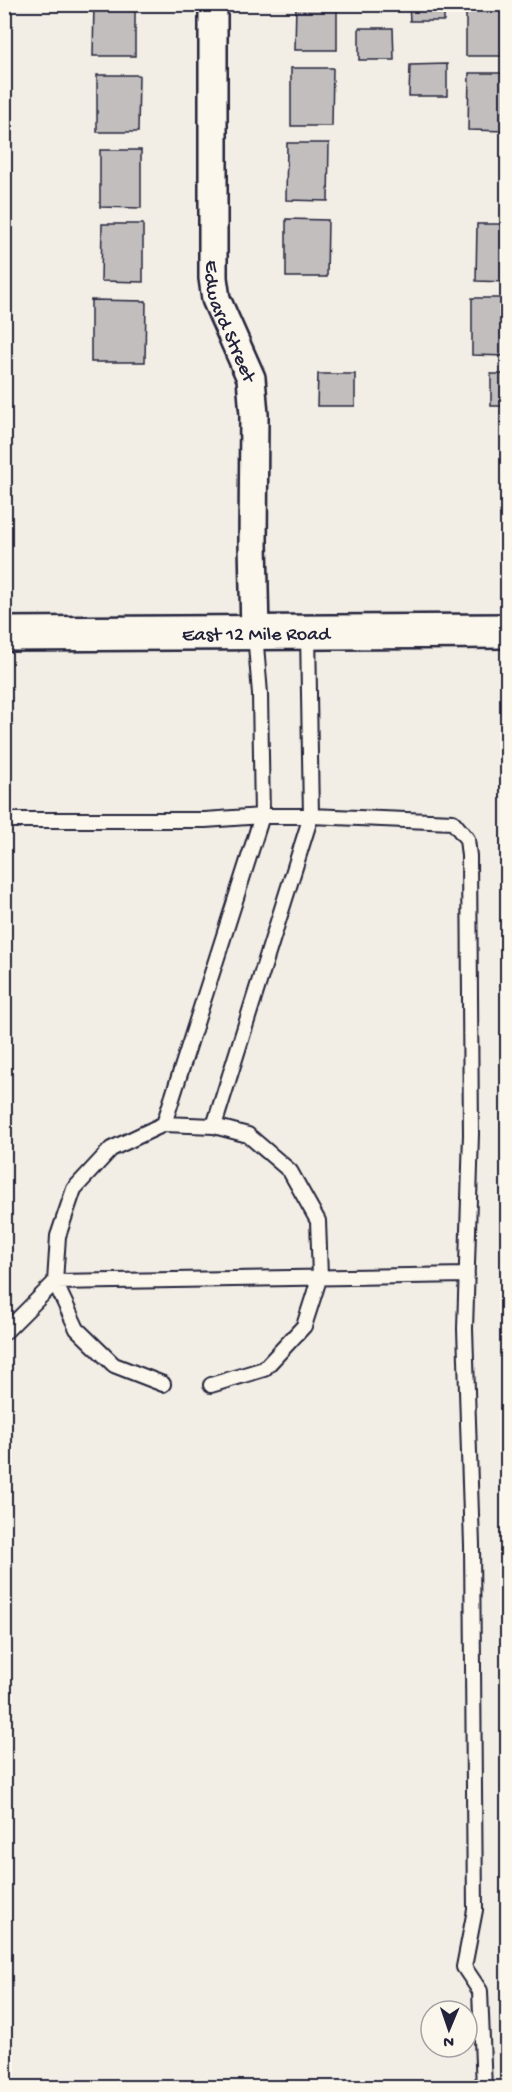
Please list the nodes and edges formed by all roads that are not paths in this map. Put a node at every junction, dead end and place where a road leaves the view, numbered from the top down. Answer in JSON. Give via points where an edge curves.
{"nodes":[{"id":1,"x":213,"y":4,"type":"edge"},
{"id":2,"x":507,"y":631,"type":"edge"},
{"id":3,"x":308,"y":632,"type":"junction"},
{"id":4,"x":255,"y":633,"type":"junction"},
{"id":5,"x":4,"y":634,"type":"edge"},
{"id":6,"x":262,"y":816,"type":"junction"},
{"id":7,"x":311,"y":816,"type":"junction"},
{"id":8,"x":4,"y":820,"type":"edge"},
{"id":9,"x":164,"y":1124,"type":"junction"},
{"id":10,"x":214,"y":1126,"type":"junction"},
{"id":11,"x":467,"y":1275,"type":"junction"},
{"id":12,"x":320,"y":1276,"type":"junction"},
{"id":13,"x":55,"y":1282,"type":"junction"},
{"id":14,"x":4,"y":1333,"type":"edge"},
{"id":15,"x":163,"y":1384,"type":"dead end"},
{"id":16,"x":211,"y":1385,"type":"dead end"},
{"id":17,"x":484,"y":2088,"type":"edge"}],
"edges":[{"from":1,"to":4,"type":"street","name":"Edward Street","via":[[213,278],[216,299],[251,378]]},
{"from":2,"to":3,"type":"main road","name":"East 12 Mile Road"},
{"from":3,"to":4,"type":"main road","name":"East 12 Mile Road"},
{"from":3,"to":7,"type":"lane"},
{"from":4,"to":5,"type":"main road","name":"East 12 Mile Road"},
{"from":4,"to":6,"type":"lane"},
{"from":6,"to":7,"type":"lane"},
{"from":6,"to":8,"type":"lane","via":[[205,820]]},
{"from":6,"to":9,"type":"lane"},
{"from":7,"to":10,"type":"lane"},
{"from":7,"to":11,"type":"lane","via":[[453,822],[466,839],[471,1134]]},
{"from":9,"to":10,"type":"lane"},
{"from":9,"to":13,"type":"lane","via":[[111,1149],[74,1189],[58,1236]]},
{"from":10,"to":12,"type":"lane","via":[[248,1136],[290,1171],[318,1221]]},
{"from":11,"to":12,"type":"lane"},
{"from":11,"to":17,"type":"lane","via":[[476,1910],[464,1967],[480,1991]]},
{"from":12,"to":13,"type":"lane"},
{"from":12,"to":16,"type":"lane","via":[[304,1326],[264,1369]]},
{"from":13,"to":14,"type":"lane"},
{"from":13,"to":15,"type":"lane","via":[[76,1329],[114,1365]]}]}
